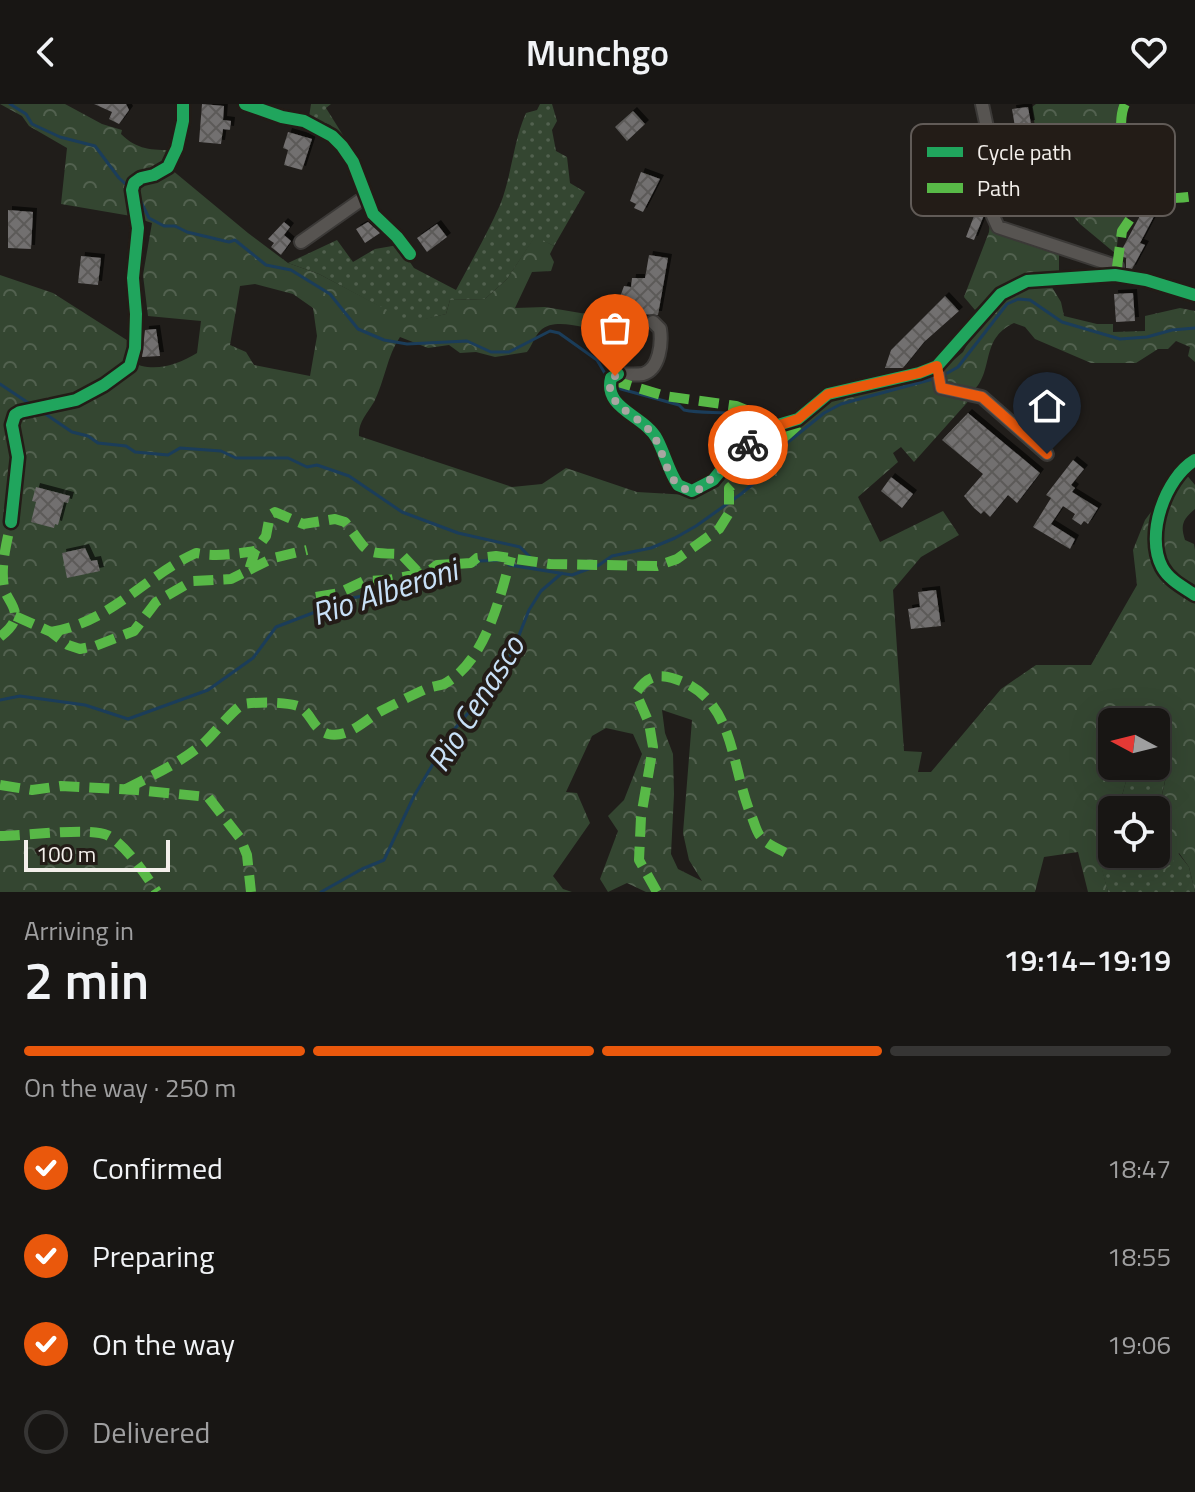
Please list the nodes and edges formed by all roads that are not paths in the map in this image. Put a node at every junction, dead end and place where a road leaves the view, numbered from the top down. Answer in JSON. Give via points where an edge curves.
{"nodes":[{"id":1,"x":183,"y":104,"type":"edge"},
{"id":2,"x":245,"y":104,"type":"edge"},
{"id":3,"x":982,"y":104,"type":"edge"},
{"id":4,"x":986,"y":124,"type":"edge"},
{"id":5,"x":365,"y":197,"type":"junction"},
{"id":6,"x":993,"y":216,"type":"edge"},
{"id":7,"x":301,"y":242,"type":"dead end"},
{"id":8,"x":410,"y":254,"type":"dead end"},
{"id":9,"x":1116,"y":271,"type":"junction"},
{"id":10,"x":1195,"y":295,"type":"edge"},
{"id":11,"x":653,"y":322,"type":"dead end"},
{"id":12,"x":937,"y":366,"type":"junction"},
{"id":13,"x":1047,"y":454,"type":"dead end"},
{"id":14,"x":1195,"y":460,"type":"edge"},
{"id":15,"x":11,"y":522,"type":"dead end"},
{"id":16,"x":1195,"y":595,"type":"edge"}],
"edges":[{"from":1,"to":15,"type":"street","via":[[177,148],[168,167],[133,187],[138,228],[130,366],[76,400],[15,415],[18,457]]},
{"from":2,"to":5,"type":"street","via":[[304,121],[332,136],[353,162]]},
{"from":3,"to":4,"type":"street"},
{"from":5,"to":7,"type":"street"},
{"from":5,"to":8,"type":"street","via":[[373,214]]},
{"from":6,"to":9,"type":"street","via":[[998,227]]},
{"from":9,"to":10,"type":"street"},
{"from":9,"to":12,"type":"street","via":[[1012,287]]},
{"from":11,"to":12,"type":"street","via":[[662,340],[655,364],[643,374],[611,378],[610,397],[651,431],[678,485],[692,491],[713,480],[761,435],[798,419],[828,394]]},
{"from":12,"to":13,"type":"street","via":[[941,388],[982,397]]},
{"from":14,"to":16,"type":"street","via":[[1169,491],[1154,541],[1162,567]]}]}
